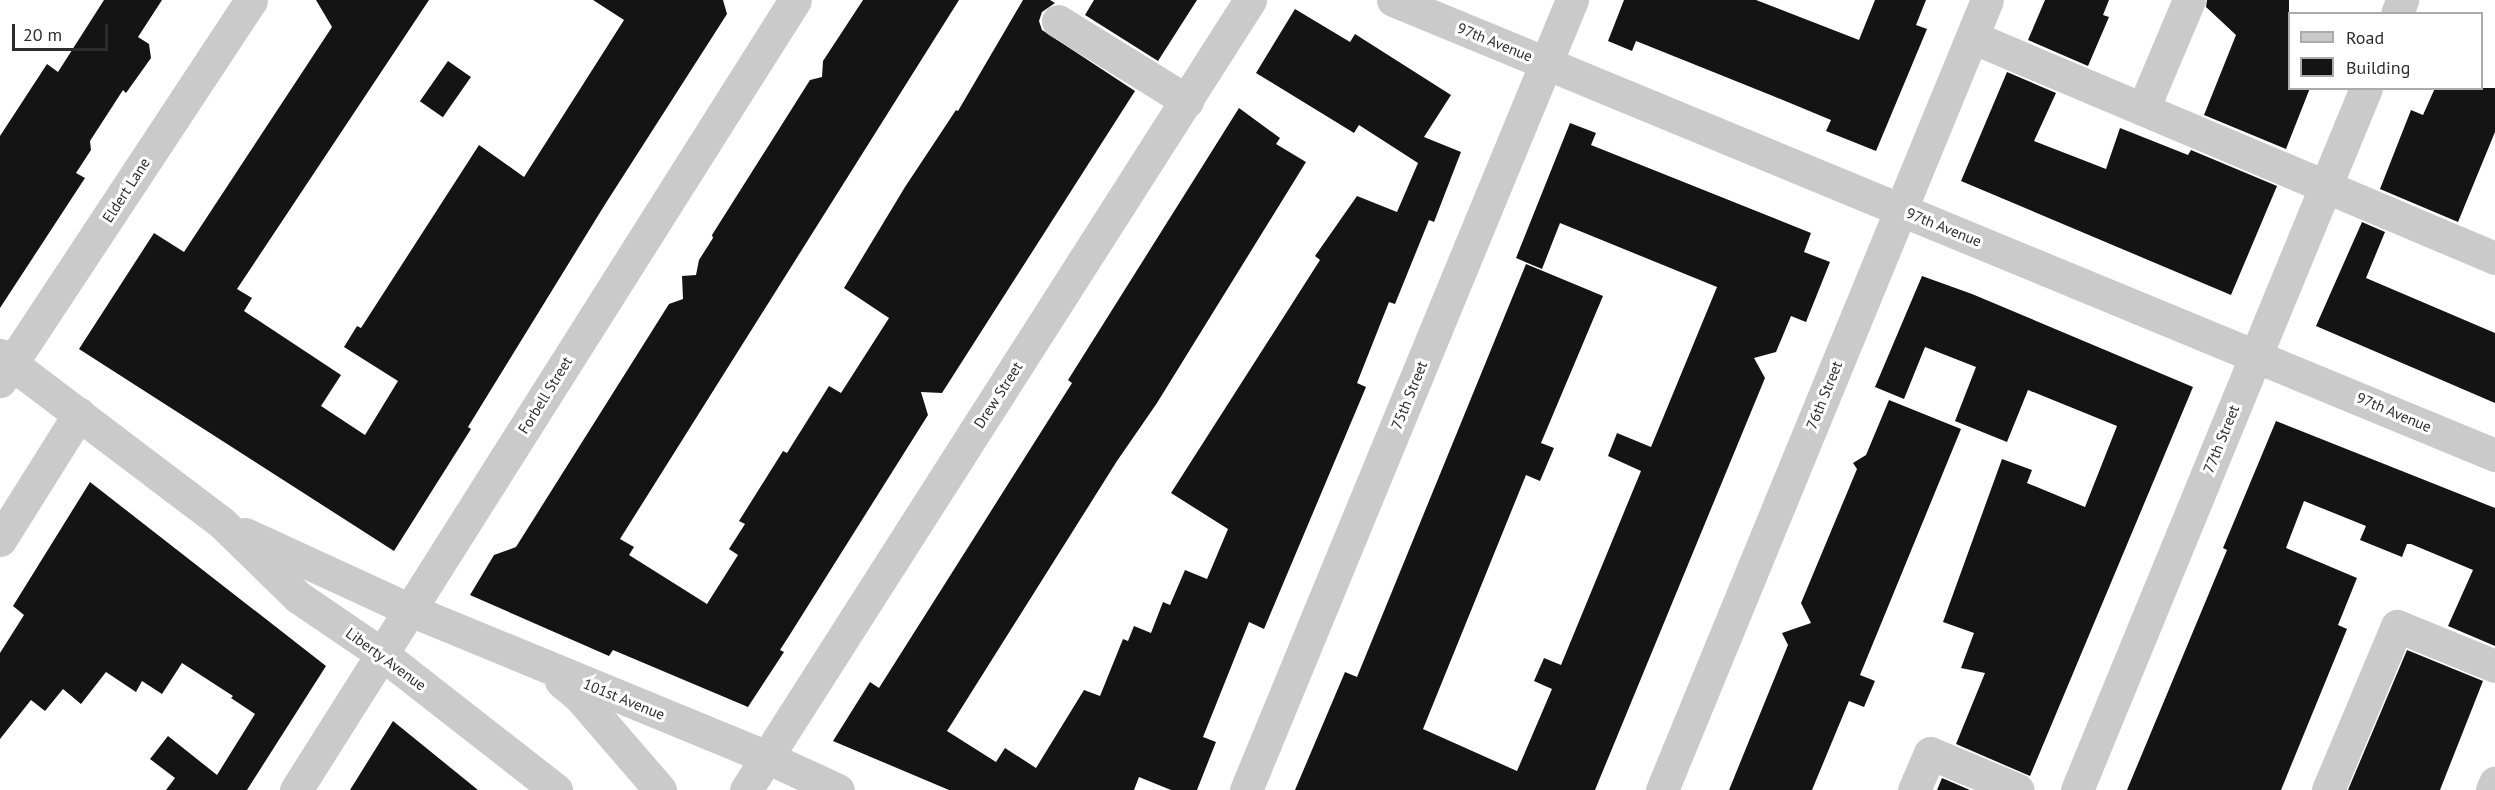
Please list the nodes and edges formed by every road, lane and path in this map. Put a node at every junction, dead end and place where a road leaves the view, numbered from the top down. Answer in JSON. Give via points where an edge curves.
{"nodes":[{"id":1,"x":251,"y":0,"type":"edge"},
{"id":2,"x":795,"y":0,"type":"edge"},
{"id":3,"x":1250,"y":0,"type":"edge"},
{"id":4,"x":1394,"y":0,"type":"edge"},
{"id":5,"x":1572,"y":0,"type":"edge"},
{"id":6,"x":1988,"y":0,"type":"edge"},
{"id":7,"x":2189,"y":0,"type":"edge"},
{"id":8,"x":1058,"y":21,"type":"dead end"},
{"id":9,"x":1972,"y":37,"type":"junction"},
{"id":10,"x":1546,"y":63,"type":"junction"},
{"id":11,"x":2365,"y":90,"type":"edge"},
{"id":12,"x":1187,"y":101,"type":"junction"},
{"id":13,"x":2143,"y":109,"type":"junction"},
{"id":14,"x":2325,"y":186,"type":"junction"},
{"id":15,"x":1900,"y":209,"type":"junction"},
{"id":16,"x":2495,"y":258,"type":"edge"},
{"id":17,"x":2255,"y":356,"type":"junction"},
{"id":18,"x":4,"y":366,"type":"edge"},
{"id":19,"x":80,"y":414,"type":"junction"},
{"id":20,"x":2495,"y":455,"type":"edge"},
{"id":21,"x":222,"y":523,"type":"junction"},
{"id":22,"x":0,"y":540,"type":"edge"},
{"id":23,"x":410,"y":610,"type":"junction"},
{"id":24,"x":382,"y":654,"type":"junction"},
{"id":25,"x":543,"y":666,"type":"junction"},
{"id":26,"x":2495,"y":666,"type":"edge"},
{"id":27,"x":766,"y":757,"type":"junction"},
{"id":28,"x":2495,"y":783,"type":"edge"},
{"id":29,"x":296,"y":790,"type":"edge"},
{"id":30,"x":556,"y":790,"type":"edge"},
{"id":31,"x":660,"y":790,"type":"edge"},
{"id":32,"x":746,"y":790,"type":"edge"},
{"id":33,"x":838,"y":790,"type":"edge"},
{"id":34,"x":1246,"y":790,"type":"edge"},
{"id":35,"x":1662,"y":790,"type":"edge"},
{"id":36,"x":1914,"y":790,"type":"edge"},
{"id":37,"x":2018,"y":790,"type":"edge"},
{"id":38,"x":2077,"y":790,"type":"edge"},
{"id":39,"x":2328,"y":790,"type":"edge"},
{"id":40,"x":2492,"y":790,"type":"edge"}],
"edges":[{"from":1,"to":18,"type":"street","name":"Eldert Lane"},
{"from":2,"to":23,"type":"street","name":"Forbell Street"},
{"from":3,"to":12,"type":"street","name":"Drew Street"},
{"from":4,"to":10,"type":"street","name":"97th Avenue"},
{"from":5,"to":10,"type":"street","name":"75th Street"},
{"from":6,"to":9,"type":"street","name":"76th Street"},
{"from":7,"to":13,"type":"street"},
{"from":8,"to":12,"type":"street"},
{"from":9,"to":13,"type":"street"},
{"from":9,"to":15,"type":"street","name":"76th Street"},
{"from":10,"to":15,"type":"street","name":"97th Avenue"},
{"from":10,"to":34,"type":"street","name":"75th Street"},
{"from":11,"to":14,"type":"street","name":"77th Street"},
{"from":12,"to":27,"type":"street","name":"Drew Street"},
{"from":13,"to":14,"type":"street"},
{"from":14,"to":16,"type":"street"},
{"from":14,"to":17,"type":"street","name":"77th Street"},
{"from":15,"to":17,"type":"street","name":"97th Avenue"},
{"from":15,"to":35,"type":"street","name":"76th Street"},
{"from":17,"to":20,"type":"street","name":"97th Avenue"},
{"from":17,"to":38,"type":"street","name":"77th Street"},
{"from":18,"to":19,"type":"street","name":"Liberty Avenue"},
{"from":19,"to":21,"type":"street","name":"Liberty Avenue"},
{"from":19,"to":22,"type":"street"},
{"from":21,"to":23,"type":"street","name":"Liberty Avenue"},
{"from":21,"to":24,"type":"street","name":"Liberty Avenue","via":[[298,597]]},
{"from":23,"to":24,"type":"street","name":"Forbell Street"},
{"from":23,"to":25,"type":"street","name":"101st Avenue"},
{"from":24,"to":29,"type":"street","name":"Forbell Street"},
{"from":24,"to":30,"type":"street","name":"Liberty Avenue"},
{"from":25,"to":27,"type":"street","name":"101st Avenue"},
{"from":25,"to":31,"type":"street","via":[[579,696]]},
{"from":26,"to":39,"type":"street","via":[[2397,626]]},
{"from":27,"to":32,"type":"street","name":"Drew Street"},
{"from":27,"to":33,"type":"street","name":"101st Avenue"},
{"from":28,"to":40,"type":"street"},
{"from":36,"to":37,"type":"street","via":[[1929,753]]}]}
